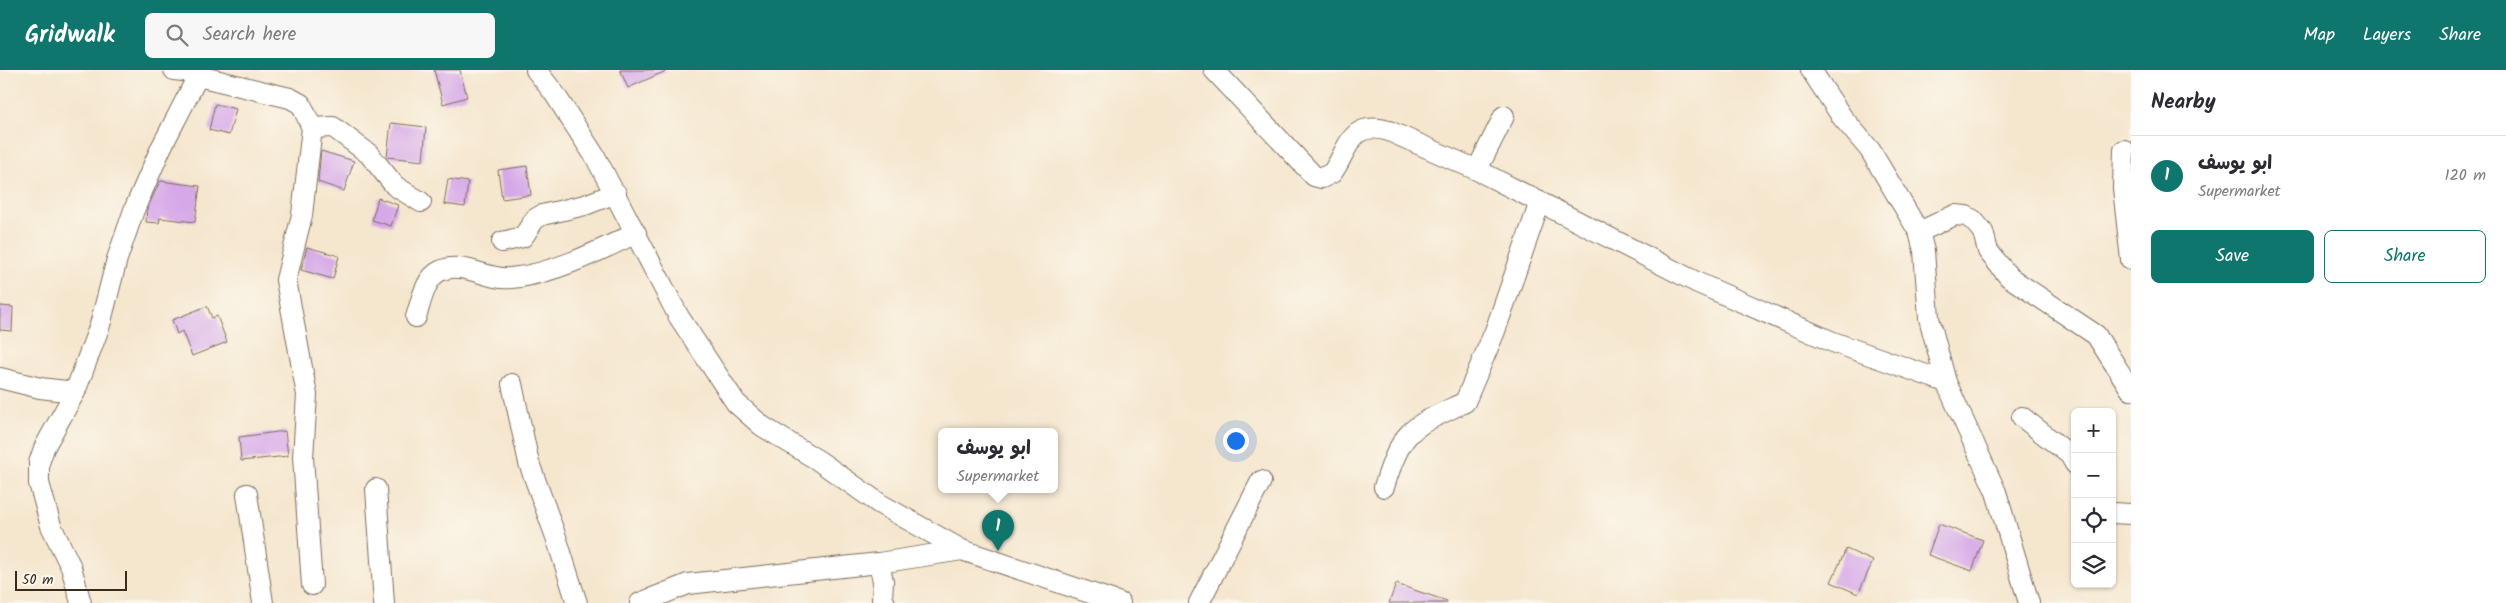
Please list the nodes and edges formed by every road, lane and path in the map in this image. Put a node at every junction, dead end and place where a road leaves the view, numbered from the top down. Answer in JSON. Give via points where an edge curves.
{"nodes":[{"id":1,"x":174,"y":70,"type":"edge"},
{"id":2,"x":536,"y":70,"type":"edge"},
{"id":3,"x":1214,"y":70,"type":"edge"},
{"id":4,"x":1811,"y":70,"type":"edge"},
{"id":5,"x":200,"y":73,"type":"edge"},
{"id":6,"x":1504,"y":116,"type":"dead end"},
{"id":7,"x":312,"y":128,"type":"junction"},
{"id":8,"x":2124,"y":150,"type":"dead end"},
{"id":9,"x":1477,"y":170,"type":"junction"},
{"id":10,"x":616,"y":193,"type":"junction"},
{"id":11,"x":421,"y":202,"type":"dead end"},
{"id":12,"x":1540,"y":202,"type":"junction"},
{"id":13,"x":1919,"y":232,"type":"junction"},
{"id":14,"x":636,"y":233,"type":"junction"},
{"id":15,"x":502,"y":242,"type":"dead end"},
{"id":16,"x":2131,"y":260,"type":"edge"},
{"id":17,"x":416,"y":317,"type":"dead end"},
{"id":18,"x":0,"y":378,"type":"edge"},
{"id":19,"x":1946,"y":382,"type":"junction"},
{"id":20,"x":512,"y":384,"type":"dead end"},
{"id":21,"x":2131,"y":390,"type":"edge"},
{"id":22,"x":75,"y":392,"type":"junction"},
{"id":23,"x":2022,"y":417,"type":"dead end"},
{"id":24,"x":2071,"y":457,"type":"edge"},
{"id":25,"x":1261,"y":481,"type":"dead end"},
{"id":26,"x":1384,"y":486,"type":"dead end"},
{"id":27,"x":376,"y":489,"type":"dead end"},
{"id":28,"x":247,"y":494,"type":"dead end"},
{"id":29,"x":2116,"y":513,"type":"edge"},
{"id":30,"x":2131,"y":514,"type":"edge"},
{"id":31,"x":962,"y":550,"type":"junction"},
{"id":32,"x":879,"y":563,"type":"junction"},
{"id":33,"x":312,"y":585,"type":"dead end"},
{"id":34,"x":80,"y":603,"type":"edge"},
{"id":35,"x":263,"y":603,"type":"edge"},
{"id":36,"x":384,"y":603,"type":"edge"},
{"id":37,"x":577,"y":603,"type":"edge"},
{"id":38,"x":640,"y":603,"type":"edge"},
{"id":39,"x":884,"y":603,"type":"edge"},
{"id":40,"x":1120,"y":603,"type":"edge"},
{"id":41,"x":1199,"y":603,"type":"edge"},
{"id":42,"x":2029,"y":603,"type":"edge"}],
"edges":[{"from":1,"to":5,"type":"street"},
{"from":2,"to":10,"type":"street","via":[[554,93]]},
{"from":3,"to":9,"type":"street","via":[[1314,176],[1330,175],[1353,136],[1374,128],[1389,131]]},
{"from":4,"to":13,"type":"street","via":[[1842,117],[1870,150]]},
{"from":5,"to":7,"type":"street","via":[[294,100],[303,105]]},
{"from":5,"to":22,"type":"street","via":[[161,148],[134,210],[100,325]]},
{"from":6,"to":9,"type":"street"},
{"from":7,"to":11,"type":"street","via":[[333,127],[369,154],[395,186]]},
{"from":7,"to":33,"type":"street","via":[[302,215],[286,280],[308,395],[303,457]]},
{"from":8,"to":16,"type":"street","via":[[2122,188]]},
{"from":9,"to":12,"type":"street"},
{"from":10,"to":14,"type":"street"},
{"from":10,"to":15,"type":"street","via":[[585,205],[542,214],[535,218],[523,237]]},
{"from":12,"to":19,"type":"street","via":[[1698,283],[1833,342]]},
{"from":12,"to":26,"type":"street","via":[[1495,331],[1465,402],[1422,422],[1407,434],[1395,452]]},
{"from":13,"to":19,"type":"street","via":[[1924,251],[1929,318]]},
{"from":13,"to":21,"type":"street","via":[[1955,216],[1973,220],[1983,232],[1988,251],[2009,276],[2096,334]]},
{"from":14,"to":17,"type":"street","via":[[571,264],[510,279],[459,268],[442,270],[430,277]]},
{"from":14,"to":31,"type":"street","via":[[679,317],[736,402],[762,426],[880,504]]},
{"from":18,"to":22,"type":"street"},
{"from":19,"to":42,"type":"street","via":[[1996,492]]},
{"from":20,"to":37,"type":"street","via":[[529,463]]},
{"from":22,"to":34,"type":"street","via":[[44,448],[38,476],[51,526],[71,567]]},
{"from":23,"to":24,"type":"street"},
{"from":25,"to":41,"type":"street"},
{"from":27,"to":36,"type":"street"},
{"from":28,"to":35,"type":"street"},
{"from":29,"to":30,"type":"street"},
{"from":31,"to":32,"type":"street"},
{"from":31,"to":40,"type":"street"},
{"from":32,"to":38,"type":"street","via":[[688,584]]},
{"from":32,"to":39,"type":"street","via":[[884,581]]}]}
